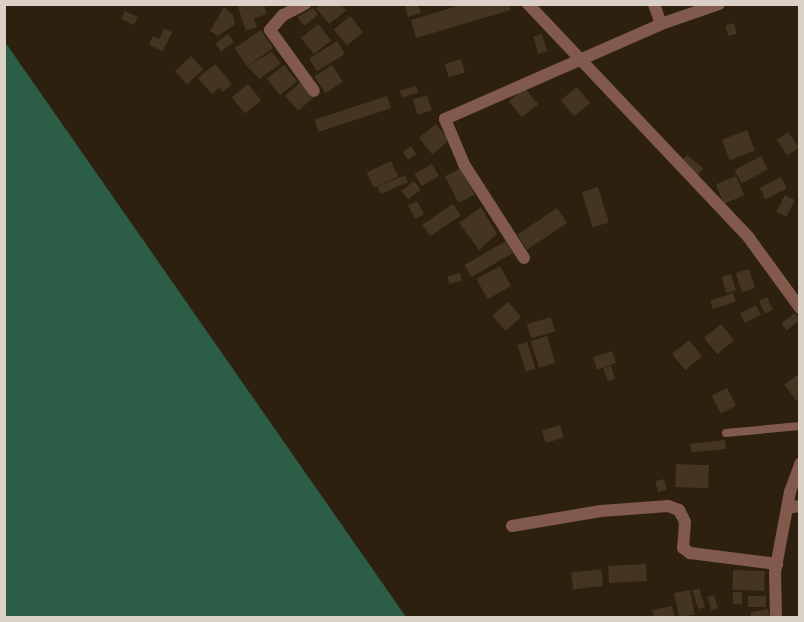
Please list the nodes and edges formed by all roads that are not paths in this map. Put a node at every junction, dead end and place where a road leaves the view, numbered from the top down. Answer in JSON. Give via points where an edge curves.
{"nodes":[{"id":1,"x":304,"y":4,"type":"edge"},
{"id":2,"x":528,"y":4,"type":"edge"},
{"id":3,"x":654,"y":4,"type":"edge"},
{"id":4,"x":719,"y":4,"type":"edge"},
{"id":5,"x":661,"y":24,"type":"junction"},
{"id":6,"x":580,"y":62,"type":"junction"},
{"id":7,"x":314,"y":91,"type":"dead end"},
{"id":8,"x":524,"y":258,"type":"dead end"},
{"id":9,"x":800,"y":308,"type":"edge"},
{"id":10,"x":800,"y":426,"type":"edge"},
{"id":11,"x":726,"y":433,"type":"dead end"},
{"id":12,"x":800,"y":464,"type":"edge"},
{"id":13,"x":793,"y":507,"type":"edge"},
{"id":14,"x":512,"y":526,"type":"dead end"},
{"id":15,"x":777,"y":564,"type":"junction"},
{"id":16,"x":776,"y":618,"type":"edge"}],
"edges":[{"from":1,"to":7,"type":"street","via":[[283,15],[270,30]]},
{"from":2,"to":6,"type":"street"},
{"from":3,"to":5,"type":"street"},
{"from":4,"to":5,"type":"street"},
{"from":5,"to":6,"type":"street"},
{"from":6,"to":8,"type":"street","via":[[445,119],[464,164]]},
{"from":6,"to":9,"type":"street","via":[[749,238]]},
{"from":10,"to":11,"type":"lane"},
{"from":12,"to":13,"type":"street"},
{"from":13,"to":15,"type":"street"},
{"from":14,"to":15,"type":"street","via":[[602,511],[668,506],[679,510],[685,522],[683,548],[690,553]]},
{"from":15,"to":16,"type":"street"}]}
